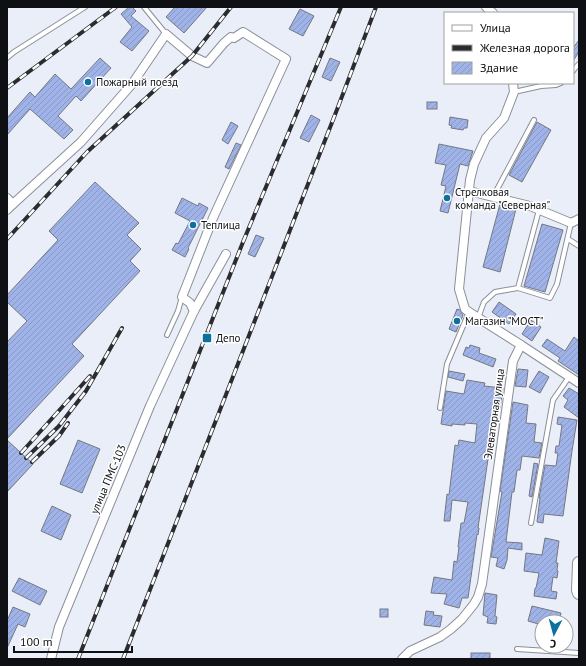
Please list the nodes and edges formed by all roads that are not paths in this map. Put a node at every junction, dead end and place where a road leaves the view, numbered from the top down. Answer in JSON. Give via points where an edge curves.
{"nodes":[{"id":1,"x":85,"y":7,"type":"edge"},
{"id":2,"x":144,"y":7,"type":"edge"},
{"id":3,"x":166,"y":34,"type":"junction"},
{"id":4,"x":7,"y":58,"type":"edge"},
{"id":5,"x":513,"y":84,"type":"edge"},
{"id":6,"x":558,"y":84,"type":"edge"},
{"id":7,"x":514,"y":92,"type":"junction"},
{"id":8,"x":534,"y":120,"type":"dead end"},
{"id":9,"x":469,"y":191,"type":"junction"},
{"id":10,"x":493,"y":197,"type":"junction"},
{"id":11,"x":7,"y":198,"type":"edge"},
{"id":12,"x":10,"y":207,"type":"edge"},
{"id":13,"x":539,"y":210,"type":"junction"},
{"id":14,"x":579,"y":218,"type":"edge"},
{"id":15,"x":571,"y":223,"type":"junction"},
{"id":16,"x":568,"y":238,"type":"junction"},
{"id":17,"x":579,"y":246,"type":"edge"},
{"id":18,"x":226,"y":254,"type":"dead end"},
{"id":19,"x":518,"y":288,"type":"junction"},
{"id":20,"x":182,"y":297,"type":"junction"},
{"id":21,"x":194,"y":311,"type":"junction"},
{"id":22,"x":469,"y":312,"type":"junction"},
{"id":23,"x":478,"y":318,"type":"junction"},
{"id":24,"x":167,"y":335,"type":"dead end"},
{"id":25,"x":521,"y":345,"type":"junction"},
{"id":26,"x":569,"y":377,"type":"junction"},
{"id":27,"x":579,"y":383,"type":"edge"},
{"id":28,"x":440,"y":408,"type":"dead end"},
{"id":29,"x":531,"y":523,"type":"dead end"},
{"id":30,"x":579,"y":563,"type":"edge"},
{"id":31,"x":579,"y":591,"type":"edge"},
{"id":32,"x":517,"y":649,"type":"dead end"},
{"id":33,"x":579,"y":653,"type":"edge"},
{"id":34,"x":50,"y":659,"type":"edge"},
{"id":35,"x":402,"y":659,"type":"edge"}],
"edges":[{"from":1,"to":4,"type":"lane"},
{"from":2,"to":3,"type":"lane"},
{"from":3,"to":12,"type":"street","via":[[132,84],[81,142]]},
{"from":3,"to":20,"type":"street","via":[[192,56],[208,63],[224,43],[243,32],[286,59],[213,218]]},
{"from":5,"to":7,"type":"street"},
{"from":6,"to":7,"type":"lane"},
{"from":7,"to":9,"type":"street","via":[[504,118],[486,138],[474,164]]},
{"from":8,"to":10,"type":"lane"},
{"from":9,"to":10,"type":"street"},
{"from":9,"to":22,"type":"street","via":[[459,288],[465,309]]},
{"from":10,"to":13,"type":"street"},
{"from":11,"to":12,"type":"street"},
{"from":13,"to":15,"type":"street"},
{"from":13,"to":19,"type":"lane"},
{"from":14,"to":15,"type":"street"},
{"from":15,"to":16,"type":"lane"},
{"from":16,"to":17,"type":"lane"},
{"from":16,"to":19,"type":"lane","via":[[557,284],[550,298]]},
{"from":18,"to":21,"type":"street","name":"улица ПМС-103"},
{"from":19,"to":23,"type":"lane","via":[[495,292],[484,302]]},
{"from":20,"to":21,"type":"street","via":[[190,303]]},
{"from":20,"to":24,"type":"lane"},
{"from":21,"to":34,"type":"street","name":"улица ПМС-103","via":[[150,406],[59,627]]},
{"from":22,"to":23,"type":"street"},
{"from":22,"to":28,"type":"lane","via":[[447,364]]},
{"from":23,"to":25,"type":"street"},
{"from":25,"to":26,"type":"street"},
{"from":25,"to":35,"type":"street","name":"Элеваторная улица","via":[[513,361],[482,584],[478,597],[451,629],[410,651]]},
{"from":26,"to":27,"type":"street"},
{"from":26,"to":29,"type":"lane","via":[[553,400]]},
{"from":30,"to":31,"type":"main road"},
{"from":32,"to":33,"type":"lane"}]}
